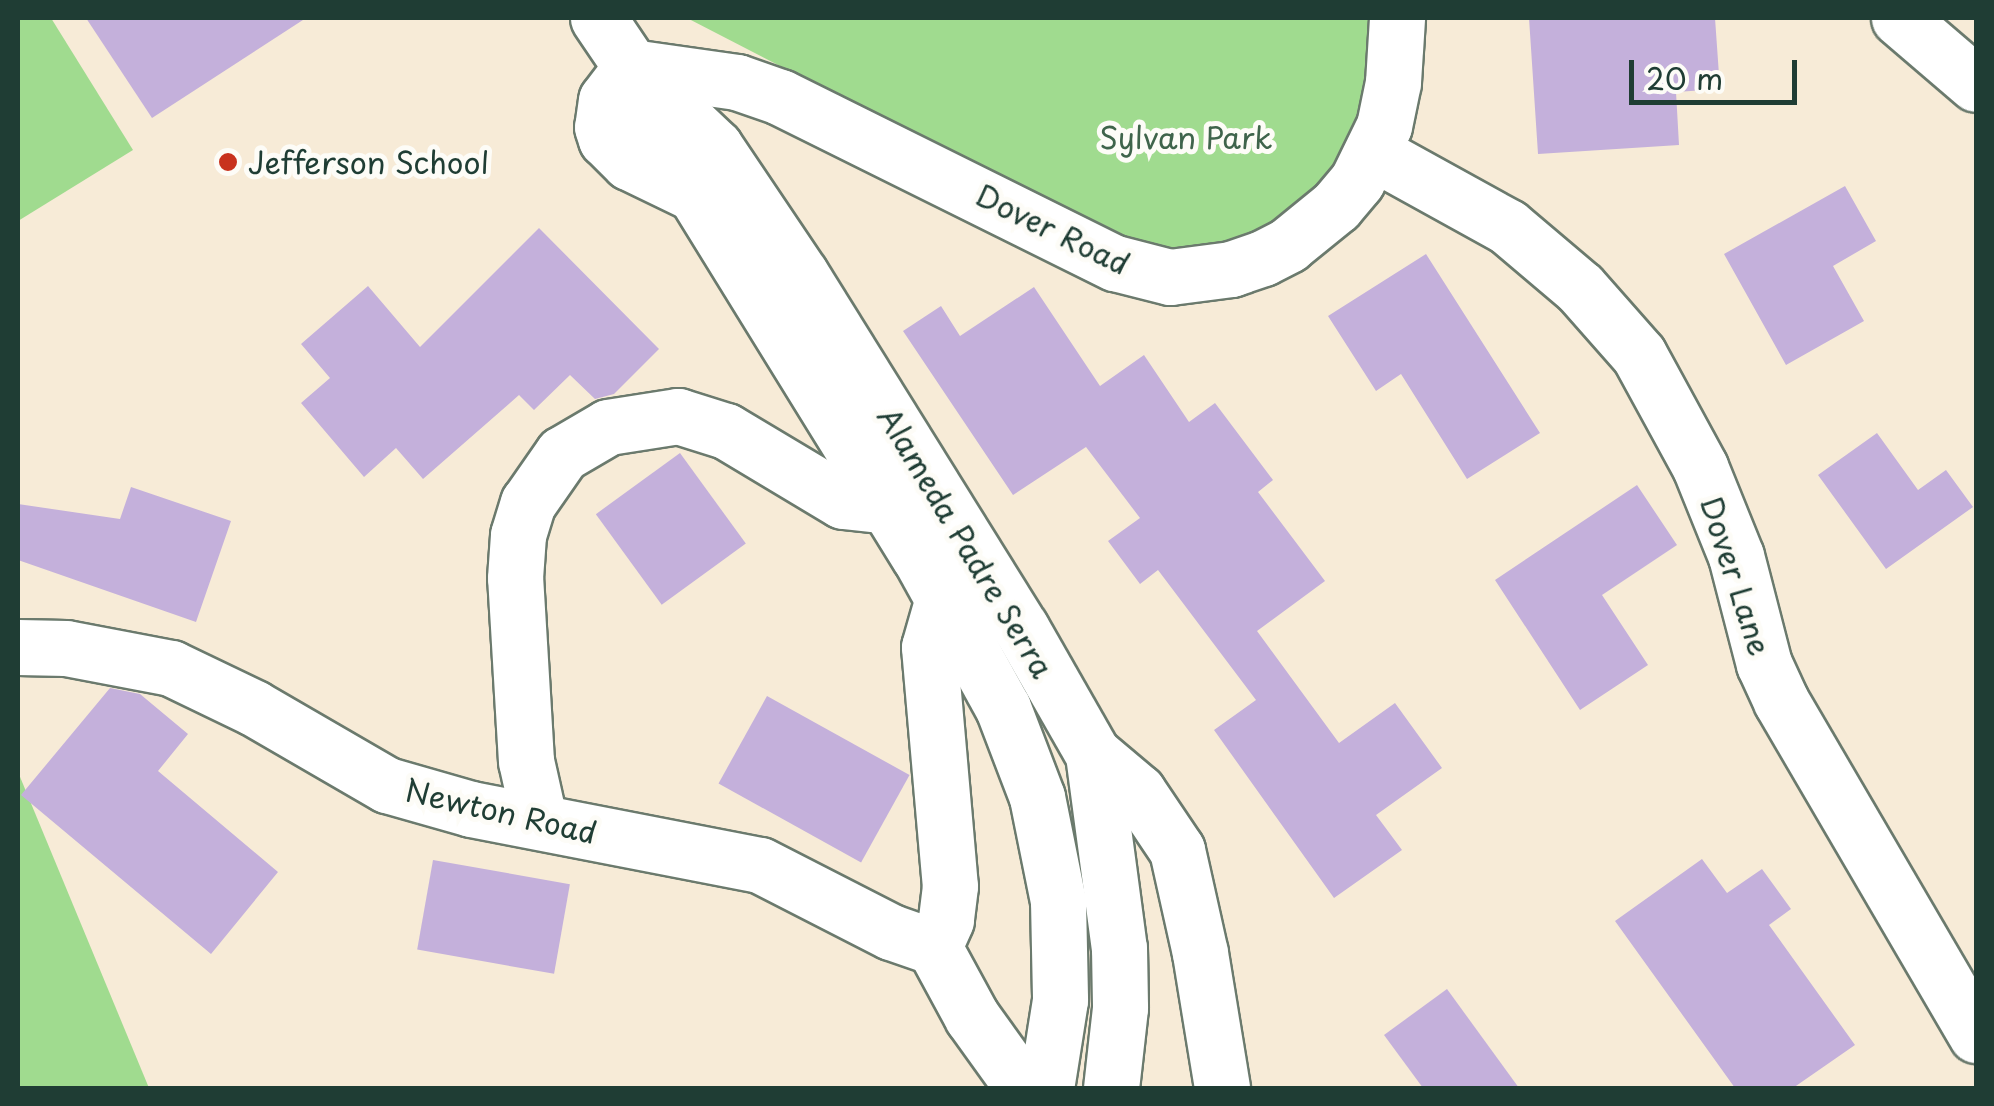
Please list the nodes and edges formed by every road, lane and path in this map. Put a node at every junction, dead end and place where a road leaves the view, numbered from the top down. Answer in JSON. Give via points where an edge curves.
{"nodes":[{"id":1,"x":598,"y":18,"type":"edge"},
{"id":2,"x":1396,"y":18,"type":"edge"},
{"id":3,"x":1899,"y":18,"type":"edge"},
{"id":4,"x":631,"y":68,"type":"junction"},
{"id":5,"x":1976,"y":84,"type":"edge"},
{"id":6,"x":1374,"y":153,"type":"junction"},
{"id":7,"x":889,"y":506,"type":"junction"},
{"id":8,"x":943,"y":598,"type":"junction"},
{"id":9,"x":18,"y":647,"type":"edge"},
{"id":10,"x":1093,"y":754,"type":"junction"},
{"id":11,"x":539,"y":819,"type":"junction"},
{"id":12,"x":934,"y":947,"type":"junction"},
{"id":13,"x":1976,"y":1035,"type":"edge"},
{"id":14,"x":1023,"y":1088,"type":"edge"},
{"id":15,"x":1046,"y":1088,"type":"edge"},
{"id":16,"x":1112,"y":1088,"type":"edge"},
{"id":17,"x":1222,"y":1088,"type":"edge"}],
"edges":[{"from":1,"to":4,"type":"street","name":"Alameda Padre Serra"},
{"from":2,"to":6,"type":"street","name":"Dover Road","via":[[1393,82]]},
{"from":3,"to":5,"type":"street"},
{"from":4,"to":6,"type":"street","name":"Dover Road","via":[[737,82],[780,96],[1116,263],[1170,278],[1231,270],[1288,245],[1336,206]]},
{"from":4,"to":7,"type":"street","name":"Alameda Padre Serra","via":[[695,194]]},
{"from":4,"to":10,"type":"street","name":"Alameda Padre Serra","via":[[715,147],[769,227],[1003,598]]},
{"from":6,"to":13,"type":"street","name":"Dover Lane","via":[[1508,226],[1580,288],[1638,355],[1700,467],[1781,701]]},
{"from":7,"to":8,"type":"street","name":"Alameda Padre Serra"},
{"from":7,"to":11,"type":"street","via":[[842,500],[726,431],[678,416],[608,428],[562,454],[528,502],[515,578],[526,761]]},
{"from":8,"to":12,"type":"street","via":[[929,647],[950,886]]},
{"from":8,"to":15,"type":"street","name":"Alameda Padre Serra","via":[[1003,708],[1038,797],[1051,854],[1061,978]]},
{"from":9,"to":11,"type":"street","name":"Newton Road","via":[[66,648],[171,668],[387,785],[471,809]]},
{"from":10,"to":16,"type":"street","name":"Alameda Padre Serra","via":[[1118,948]]},
{"from":10,"to":17,"type":"street","via":[[1138,792],[1177,850]]},
{"from":11,"to":12,"type":"street","name":"Newton Road","via":[[760,865]]},
{"from":12,"to":14,"type":"street","via":[[972,1017]]}]}
